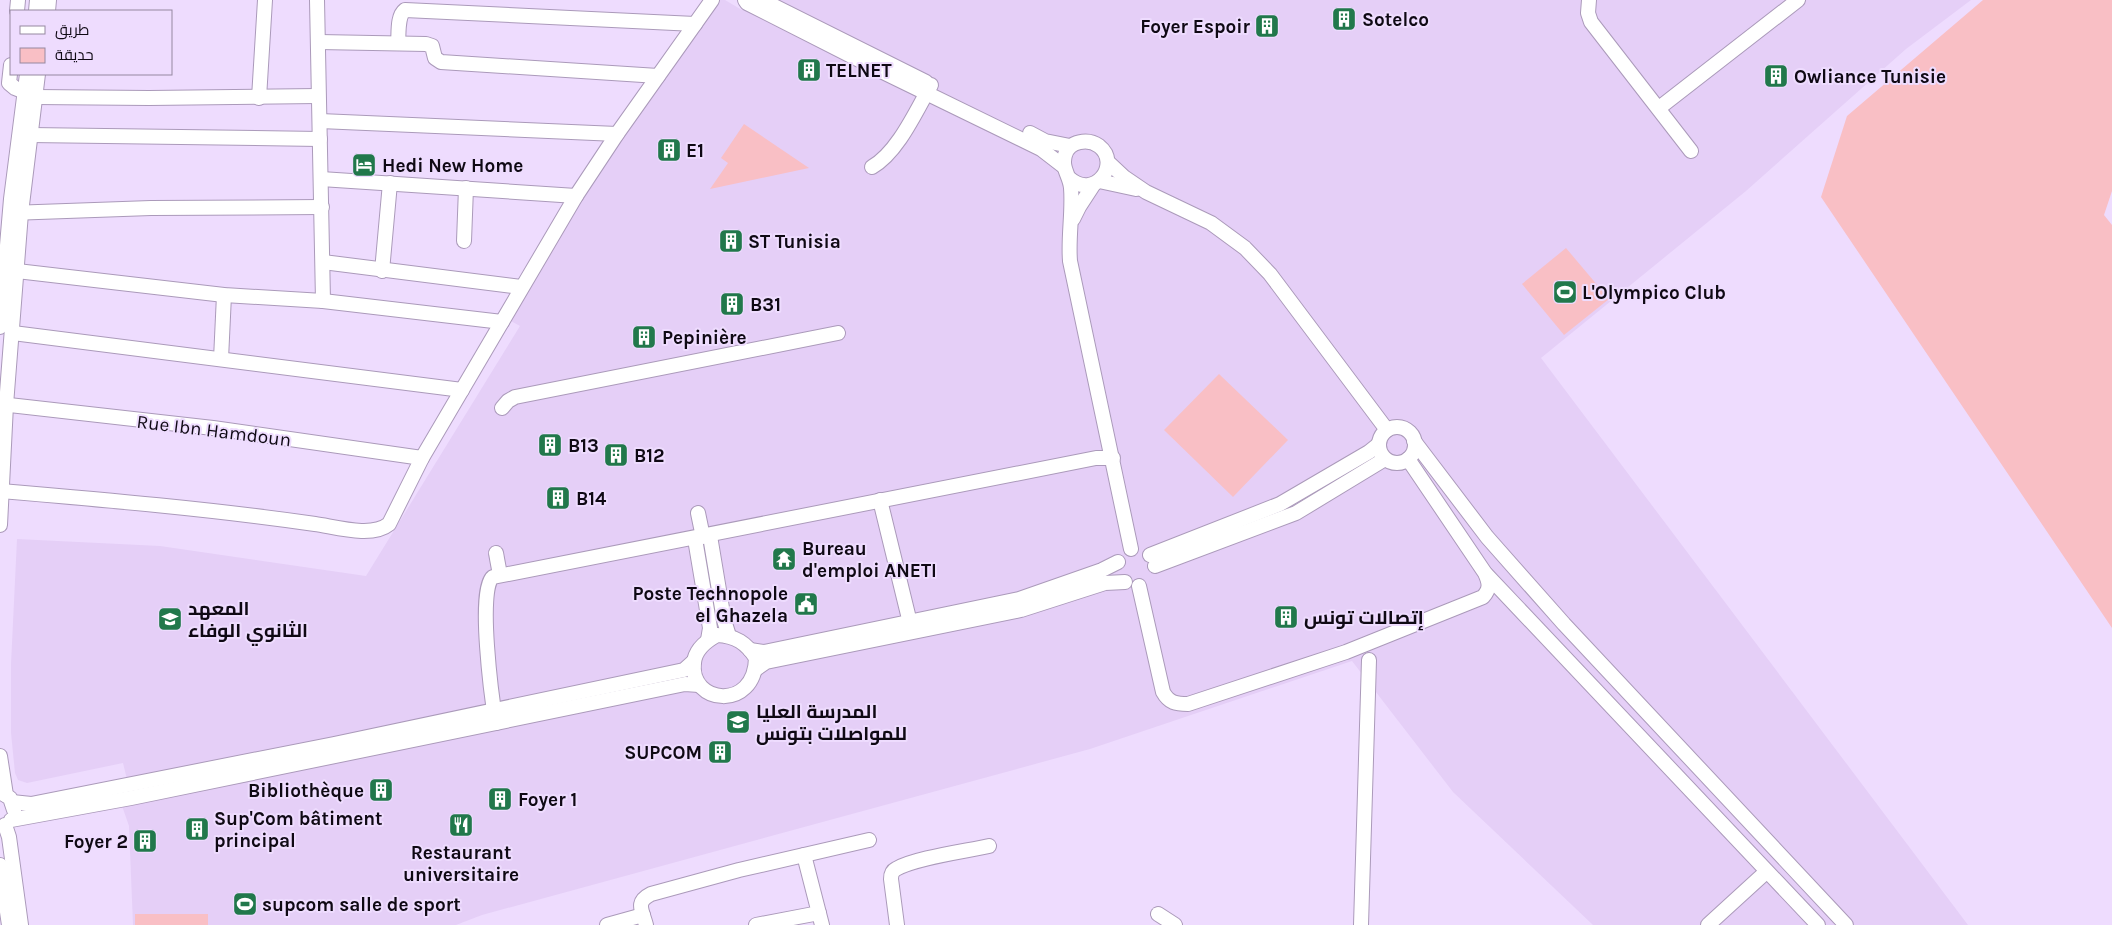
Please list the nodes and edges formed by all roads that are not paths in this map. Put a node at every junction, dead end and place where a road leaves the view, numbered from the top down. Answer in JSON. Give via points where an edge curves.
{"nodes":[{"id":1,"x":49,"y":0,"type":"edge"},
{"id":2,"x":55,"y":0,"type":"edge"},
{"id":3,"x":265,"y":0,"type":"edge"},
{"id":4,"x":317,"y":0,"type":"edge"},
{"id":5,"x":712,"y":0,"type":"edge"},
{"id":6,"x":745,"y":0,"type":"edge"},
{"id":7,"x":762,"y":0,"type":"edge"},
{"id":8,"x":1590,"y":0,"type":"edge"},
{"id":9,"x":1798,"y":0,"type":"edge"},
{"id":10,"x":695,"y":24,"type":"junction"},
{"id":11,"x":319,"y":42,"type":"junction"},
{"id":12,"x":398,"y":43,"type":"junction"},
{"id":13,"x":883,"y":67,"type":"junction"},
{"id":14,"x":10,"y":74,"type":"edge"},
{"id":15,"x":27,"y":75,"type":"edge"},
{"id":16,"x":38,"y":75,"type":"edge"},
{"id":17,"x":658,"y":76,"type":"junction"},
{"id":18,"x":929,"y":89,"type":"junction"},
{"id":19,"x":30,"y":94,"type":"junction"},
{"id":20,"x":318,"y":96,"type":"junction"},
{"id":21,"x":259,"y":98,"type":"junction"},
{"id":22,"x":1659,"y":108,"type":"junction"},
{"id":23,"x":320,"y":122,"type":"junction"},
{"id":24,"x":617,"y":134,"type":"junction"},
{"id":25,"x":30,"y":135,"type":"junction"},
{"id":26,"x":320,"y":140,"type":"junction"},
{"id":27,"x":1070,"y":146,"type":"junction"},
{"id":28,"x":1691,"y":151,"type":"dead end"},
{"id":29,"x":1108,"y":162,"type":"junction"},
{"id":30,"x":872,"y":167,"type":"dead end"},
{"id":31,"x":1066,"y":172,"type":"junction"},
{"id":32,"x":321,"y":178,"type":"junction"},
{"id":33,"x":390,"y":183,"type":"junction"},
{"id":34,"x":1097,"y":183,"type":"junction"},
{"id":35,"x":466,"y":188,"type":"junction"},
{"id":36,"x":1146,"y":192,"type":"junction"},
{"id":37,"x":576,"y":196,"type":"junction"},
{"id":38,"x":13,"y":205,"type":"edge"},
{"id":39,"x":322,"y":207,"type":"junction"},
{"id":40,"x":1071,"y":225,"type":"junction"},
{"id":41,"x":464,"y":240,"type":"dead end"},
{"id":42,"x":323,"y":262,"type":"junction"},
{"id":43,"x":17,"y":271,"type":"junction"},
{"id":44,"x":382,"y":271,"type":"junction"},
{"id":45,"x":521,"y":288,"type":"junction"},
{"id":46,"x":224,"y":295,"type":"junction"},
{"id":47,"x":323,"y":301,"type":"junction"},
{"id":48,"x":502,"y":322,"type":"junction"},
{"id":49,"x":6,"y":330,"type":"edge"},
{"id":50,"x":838,"y":333,"type":"dead end"},
{"id":51,"x":221,"y":359,"type":"junction"},
{"id":52,"x":462,"y":390,"type":"junction"},
{"id":53,"x":3,"y":405,"type":"edge"},
{"id":54,"x":502,"y":408,"type":"dead end"},
{"id":55,"x":1387,"y":430,"type":"junction"},
{"id":56,"x":1414,"y":441,"type":"junction"},
{"id":57,"x":1379,"y":444,"type":"junction"},
{"id":58,"x":422,"y":458,"type":"junction"},
{"id":59,"x":1113,"y":458,"type":"junction"},
{"id":60,"x":1385,"y":459,"type":"junction"},
{"id":61,"x":1408,"y":459,"type":"junction"},
{"id":62,"x":2,"y":491,"type":"junction"},
{"id":63,"x":880,"y":500,"type":"junction"},
{"id":64,"x":698,"y":512,"type":"dead end"},
{"id":65,"x":0,"y":525,"type":"edge"},
{"id":66,"x":702,"y":537,"type":"junction"},
{"id":67,"x":1132,"y":548,"type":"junction"},
{"id":68,"x":496,"y":553,"type":"dead end"},
{"id":69,"x":1153,"y":561,"type":"junction"},
{"id":70,"x":1118,"y":562,"type":"junction"},
{"id":71,"x":1485,"y":573,"type":"junction"},
{"id":72,"x":500,"y":575,"type":"junction"},
{"id":73,"x":1125,"y":582,"type":"junction"},
{"id":74,"x":1139,"y":586,"type":"junction"},
{"id":75,"x":911,"y":628,"type":"junction"},
{"id":76,"x":729,"y":636,"type":"junction"},
{"id":77,"x":708,"y":640,"type":"junction"},
{"id":78,"x":750,"y":650,"type":"junction"},
{"id":79,"x":1369,"y":660,"type":"dead end"},
{"id":80,"x":694,"y":661,"type":"junction"},
{"id":81,"x":756,"y":669,"type":"junction"},
{"id":82,"x":699,"y":685,"type":"junction"},
{"id":83,"x":494,"y":716,"type":"junction"},
{"id":84,"x":0,"y":756,"type":"edge"},
{"id":85,"x":6,"y":797,"type":"edge"},
{"id":86,"x":5,"y":824,"type":"edge"},
{"id":87,"x":869,"y":840,"type":"dead end"},
{"id":88,"x":989,"y":846,"type":"dead end"},
{"id":89,"x":804,"y":855,"type":"junction"},
{"id":90,"x":0,"y":865,"type":"edge"},
{"id":91,"x":1766,"y":872,"type":"junction"},
{"id":92,"x":1158,"y":914,"type":"dead end"},
{"id":93,"x":820,"y":919,"type":"edge"},
{"id":94,"x":645,"y":920,"type":"edge"},
{"id":95,"x":9,"y":925,"type":"edge"},
{"id":96,"x":21,"y":925,"type":"edge"},
{"id":97,"x":607,"y":925,"type":"edge"},
{"id":98,"x":756,"y":925,"type":"edge"},
{"id":99,"x":897,"y":925,"type":"edge"},
{"id":100,"x":1175,"y":925,"type":"edge"},
{"id":101,"x":1361,"y":925,"type":"edge"},
{"id":102,"x":1708,"y":925,"type":"edge"},
{"id":103,"x":1818,"y":925,"type":"edge"},
{"id":104,"x":1846,"y":925,"type":"edge"}],
"edges":[{"from":1,"to":2,"type":"street"},
{"from":3,"to":21,"type":"street"},
{"from":4,"to":11,"type":"street"},
{"from":5,"to":10,"type":"street"},
{"from":6,"to":13,"type":"street"},
{"from":7,"to":13,"type":"street"},
{"from":8,"to":22,"type":"street","via":[[1588,12],[1591,22]]},
{"from":9,"to":22,"type":"street"},
{"from":10,"to":12,"type":"street","via":[[405,10],[400,18]]},
{"from":10,"to":17,"type":"street"},
{"from":11,"to":12,"type":"street"},
{"from":11,"to":20,"type":"street"},
{"from":12,"to":17,"type":"street","via":[[430,44],[435,58],[441,62]]},
{"from":13,"to":18,"type":"street"},
{"from":14,"to":19,"type":"street","via":[[9,83]]},
{"from":15,"to":19,"type":"street"},
{"from":16,"to":19,"type":"street"},
{"from":17,"to":24,"type":"street"},
{"from":18,"to":27,"type":"street","via":[[1045,141]]},
{"from":18,"to":30,"type":"street","via":[[899,140],[887,156]]},
{"from":18,"to":31,"type":"street","via":[[1041,149]]},
{"from":19,"to":21,"type":"street"},
{"from":19,"to":25,"type":"street"},
{"from":19,"to":38,"type":"street"},
{"from":20,"to":21,"type":"street"},
{"from":20,"to":23,"type":"street"},
{"from":22,"to":28,"type":"street"},
{"from":23,"to":24,"type":"street"},
{"from":23,"to":26,"type":"street"},
{"from":24,"to":37,"type":"street"},
{"from":25,"to":26,"type":"street"},
{"from":25,"to":38,"type":"street"},
{"from":26,"to":32,"type":"street"},
{"from":27,"to":29,"type":"street","via":[[1089,141],[1100,147]]},
{"from":27,"to":31,"type":"street","via":[[1065,153]]},
{"from":29,"to":34,"type":"street","via":[[1106,172]]},
{"from":29,"to":36,"type":"street"},
{"from":31,"to":34,"type":"street","via":[[1075,184]]},
{"from":31,"to":40,"type":"street"},
{"from":32,"to":33,"type":"street"},
{"from":32,"to":39,"type":"street"},
{"from":33,"to":35,"type":"street"},
{"from":33,"to":44,"type":"street"},
{"from":34,"to":36,"type":"street"},
{"from":34,"to":40,"type":"street","via":[[1079,207]]},
{"from":35,"to":37,"type":"street"},
{"from":35,"to":41,"type":"street"},
{"from":36,"to":55,"type":"street","via":[[1212,223],[1245,248],[1270,274]]},
{"from":37,"to":45,"type":"street"},
{"from":38,"to":39,"type":"street"},
{"from":38,"to":43,"type":"street"},
{"from":38,"to":49,"type":"street"},
{"from":39,"to":42,"type":"street"},
{"from":40,"to":59,"type":"street","via":[[1070,261]]},
{"from":42,"to":44,"type":"street"},
{"from":42,"to":47,"type":"street"},
{"from":43,"to":46,"type":"street"},
{"from":43,"to":49,"type":"street"},
{"from":44,"to":45,"type":"street"},
{"from":45,"to":48,"type":"street"},
{"from":46,"to":47,"type":"street"},
{"from":46,"to":51,"type":"street"},
{"from":47,"to":48,"type":"street"},
{"from":48,"to":52,"type":"street"},
{"from":49,"to":51,"type":"street"},
{"from":49,"to":53,"type":"street"},
{"from":50,"to":54,"type":"street","via":[[515,398]]},
{"from":51,"to":52,"type":"street"},
{"from":52,"to":58,"type":"street"},
{"from":53,"to":58,"type":"street","name":"Rue Ibn Hamdoun","via":[[213,428]]},
{"from":53,"to":62,"type":"street"},
{"from":55,"to":56,"type":"street","via":[[1405,429]]},
{"from":55,"to":57,"type":"street"},
{"from":56,"to":61,"type":"street","via":[[1412,455]]},
{"from":56,"to":104,"type":"street","via":[[1487,537],[1564,624]]},
{"from":57,"to":60,"type":"street"},
{"from":57,"to":69,"type":"street","via":[[1280,504]]},
{"from":58,"to":62,"type":"street","via":[[389,524],[378,531]]},
{"from":59,"to":63,"type":"street","via":[[1096,458]]},
{"from":59,"to":67,"type":"street"},
{"from":60,"to":61,"type":"street","via":[[1392,462]]},
{"from":60,"to":69,"type":"street","via":[[1296,513]]},
{"from":61,"to":71,"type":"street"},
{"from":62,"to":65,"type":"street"},
{"from":63,"to":66,"type":"street"},
{"from":63,"to":75,"type":"street"},
{"from":64,"to":66,"type":"street"},
{"from":66,"to":72,"type":"street"},
{"from":66,"to":76,"type":"street"},
{"from":66,"to":77,"type":"street","via":[[710,628]]},
{"from":67,"to":69,"type":"street","via":[[1138,548]]},
{"from":67,"to":70,"type":"street","via":[[1122,554]]},
{"from":68,"to":72,"type":"street"},
{"from":69,"to":74,"type":"street","via":[[1150,579]]},
{"from":70,"to":73,"type":"street","via":[[1117,570]]},
{"from":70,"to":75,"type":"street","via":[[1019,599]]},
{"from":71,"to":74,"type":"street","via":[[1489,583],[1483,597],[1346,652],[1188,704],[1167,700],[1163,692]]},
{"from":71,"to":91,"type":"street"},
{"from":72,"to":83,"type":"street","via":[[490,580],[485,604]]},
{"from":73,"to":74,"type":"street"},
{"from":73,"to":75,"type":"street","via":[[1105,583],[1021,610]]},
{"from":75,"to":78,"type":"street","via":[[764,652]]},
{"from":75,"to":81,"type":"street","via":[[766,662]]},
{"from":76,"to":77,"type":"street"},
{"from":76,"to":78,"type":"street"},
{"from":77,"to":80,"type":"street"},
{"from":78,"to":81,"type":"street","via":[[756,658]]},
{"from":79,"to":101,"type":"street"},
{"from":80,"to":82,"type":"street","via":[[693,674]]},
{"from":80,"to":83,"type":"street","via":[[684,670]]},
{"from":81,"to":82,"type":"street","via":[[746,688],[733,696],[719,696]]},
{"from":82,"to":83,"type":"street","via":[[685,684]]},
{"from":83,"to":85,"type":"street","via":[[31,804]]},
{"from":83,"to":86,"type":"street"},
{"from":84,"to":85,"type":"street"},
{"from":85,"to":86,"type":"street","via":[[14,814]]},
{"from":86,"to":96,"type":"street"},
{"from":87,"to":89,"type":"street"},
{"from":88,"to":99,"type":"street","via":[[896,868],[891,879]]},
{"from":89,"to":93,"type":"street"},
{"from":89,"to":94,"type":"street","via":[[644,898],[640,905]]},
{"from":90,"to":95,"type":"street"},
{"from":91,"to":102,"type":"street"},
{"from":91,"to":103,"type":"street"},
{"from":92,"to":100,"type":"street"},
{"from":93,"to":98,"type":"street"},
{"from":94,"to":97,"type":"street"}]}
